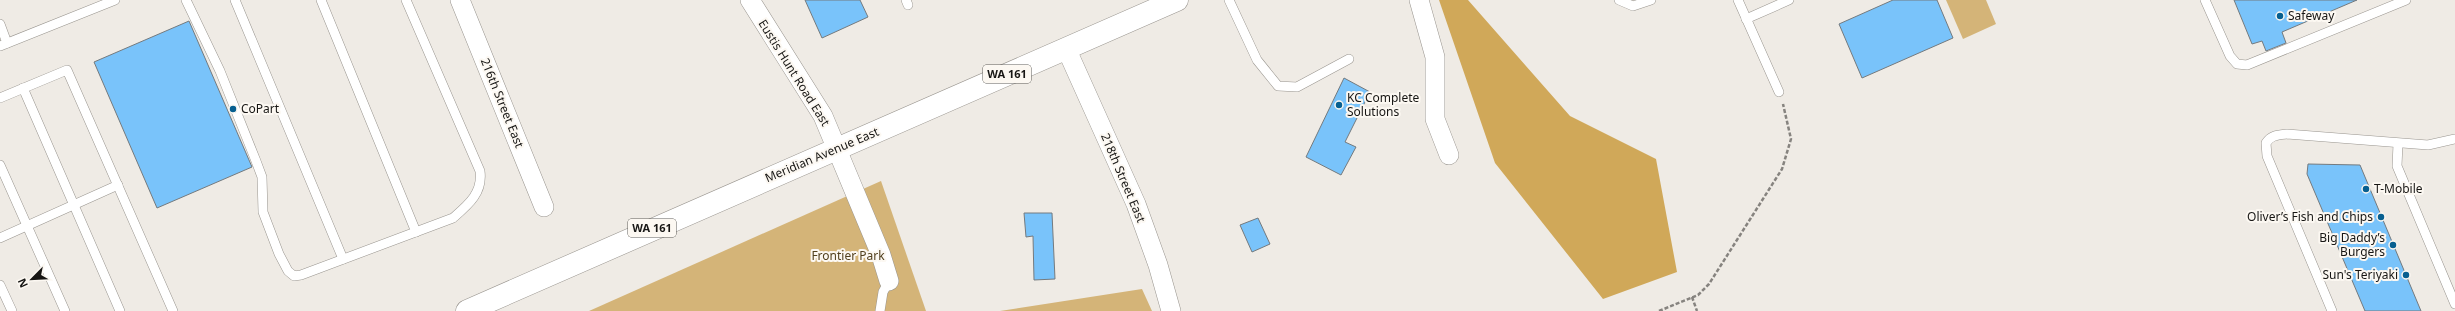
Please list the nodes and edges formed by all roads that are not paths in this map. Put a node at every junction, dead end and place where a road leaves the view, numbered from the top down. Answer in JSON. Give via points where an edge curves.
{"nodes":[{"id":1,"x":115,"y":0,"type":"edge"},
{"id":2,"x":186,"y":0,"type":"edge"},
{"id":3,"x":235,"y":0,"type":"edge"},
{"id":4,"x":321,"y":0,"type":"edge"},
{"id":5,"x":406,"y":0,"type":"edge"},
{"id":6,"x":460,"y":0,"type":"edge"},
{"id":7,"x":750,"y":0,"type":"edge"},
{"id":8,"x":1177,"y":0,"type":"edge"},
{"id":9,"x":1230,"y":0,"type":"edge"},
{"id":10,"x":1419,"y":0,"type":"edge"},
{"id":11,"x":1619,"y":0,"type":"edge"},
{"id":12,"x":1651,"y":0,"type":"edge"},
{"id":13,"x":1738,"y":0,"type":"edge"},
{"id":14,"x":1790,"y":0,"type":"edge"},
{"id":15,"x":2205,"y":0,"type":"edge"},
{"id":16,"x":2406,"y":0,"type":"edge"},
{"id":17,"x":1746,"y":19,"type":"junction"},
{"id":18,"x":0,"y":24,"type":"edge"},
{"id":19,"x":4,"y":44,"type":"edge"},
{"id":20,"x":1066,"y":48,"type":"junction"},
{"id":21,"x":1349,"y":59,"type":"dead end"},
{"id":22,"x":23,"y":88,"type":"junction"},
{"id":23,"x":1779,"y":92,"type":"road end"},
{"id":24,"x":0,"y":98,"type":"edge"},
{"id":25,"x":2455,"y":139,"type":"edge"},
{"id":26,"x":2398,"y":144,"type":"junction"},
{"id":27,"x":837,"y":147,"type":"junction"},
{"id":28,"x":1449,"y":155,"type":"dead end"},
{"id":29,"x":0,"y":165,"type":"edge"},
{"id":30,"x":118,"y":185,"type":"junction"},
{"id":31,"x":74,"y":205,"type":"junction"},
{"id":32,"x":544,"y":207,"type":"dead end"},
{"id":33,"x":27,"y":226,"type":"junction"},
{"id":34,"x":416,"y":232,"type":"junction"},
{"id":35,"x":0,"y":238,"type":"edge"},
{"id":36,"x":343,"y":259,"type":"junction"},
{"id":37,"x":890,"y":282,"type":"joint"},
{"id":38,"x":0,"y":285,"type":"edge"},
{"id":39,"x":2455,"y":304,"type":"edge"},
{"id":40,"x":12,"y":311,"type":"edge"},
{"id":41,"x":65,"y":311,"type":"edge"},
{"id":42,"x":120,"y":311,"type":"edge"},
{"id":43,"x":173,"y":311,"type":"edge"},
{"id":44,"x":467,"y":311,"type":"edge"},
{"id":45,"x":880,"y":311,"type":"edge"},
{"id":46,"x":1171,"y":311,"type":"edge"},
{"id":47,"x":2332,"y":311,"type":"edge"}],
"edges":[{"from":1,"to":19,"type":"lane"},
{"from":2,"to":36,"type":"lane","via":[[220,70],[256,161],[262,177],[263,212],[288,271],[294,276],[301,275]]},
{"from":3,"to":36,"type":"lane"},
{"from":4,"to":34,"type":"lane"},
{"from":5,"to":34,"type":"lane","via":[[482,180],[478,193],[468,206],[453,218]]},
{"from":6,"to":32,"type":"street","name":"216th Street East"},
{"from":7,"to":27,"type":"street","name":"Eustis Hunt Road East","via":[[813,99]]},
{"from":8,"to":20,"type":"main road","name":"Meridian Avenue East","number":"WA 161"},
{"from":9,"to":21,"type":"lane","via":[[1257,60],[1278,86],[1297,87]]},
{"from":10,"to":28,"type":"street","via":[[1435,57],[1435,119]]},
{"from":11,"to":12,"type":"lane","via":[[1633,6]]},
{"from":13,"to":17,"type":"lane"},
{"from":14,"to":17,"type":"lane"},
{"from":15,"to":16,"type":"lane","via":[[2230,56],[2237,64],[2247,65]]},
{"from":17,"to":23,"type":"lane"},
{"from":18,"to":19,"type":"lane"},
{"from":20,"to":27,"type":"main road","name":"Meridian Avenue East","number":"WA 161"},
{"from":20,"to":46,"type":"street","name":"218th Street East","via":[[1136,204]]},
{"from":22,"to":24,"type":"lane"},
{"from":22,"to":30,"type":"lane","via":[[66,70]]},
{"from":22,"to":31,"type":"lane"},
{"from":25,"to":26,"type":"lane","via":[[2436,144]]},
{"from":26,"to":39,"type":"lane","via":[[2397,166]]},
{"from":26,"to":47,"type":"lane","via":[[2287,134],[2273,136],[2266,143],[2267,156]]},
{"from":27,"to":37,"type":"street","name":"Eustis Hunt Road East"},
{"from":27,"to":44,"type":"main road","name":"Meridian Avenue East","number":"WA 161"},
{"from":29,"to":33,"type":"lane"},
{"from":30,"to":31,"type":"lane"},
{"from":30,"to":43,"type":"lane"},
{"from":31,"to":33,"type":"lane"},
{"from":31,"to":42,"type":"lane"},
{"from":33,"to":35,"type":"lane"},
{"from":33,"to":41,"type":"lane"},
{"from":34,"to":36,"type":"lane"},
{"from":37,"to":45,"type":"lane","via":[[883,292]]},
{"from":38,"to":40,"type":"lane"}]}
